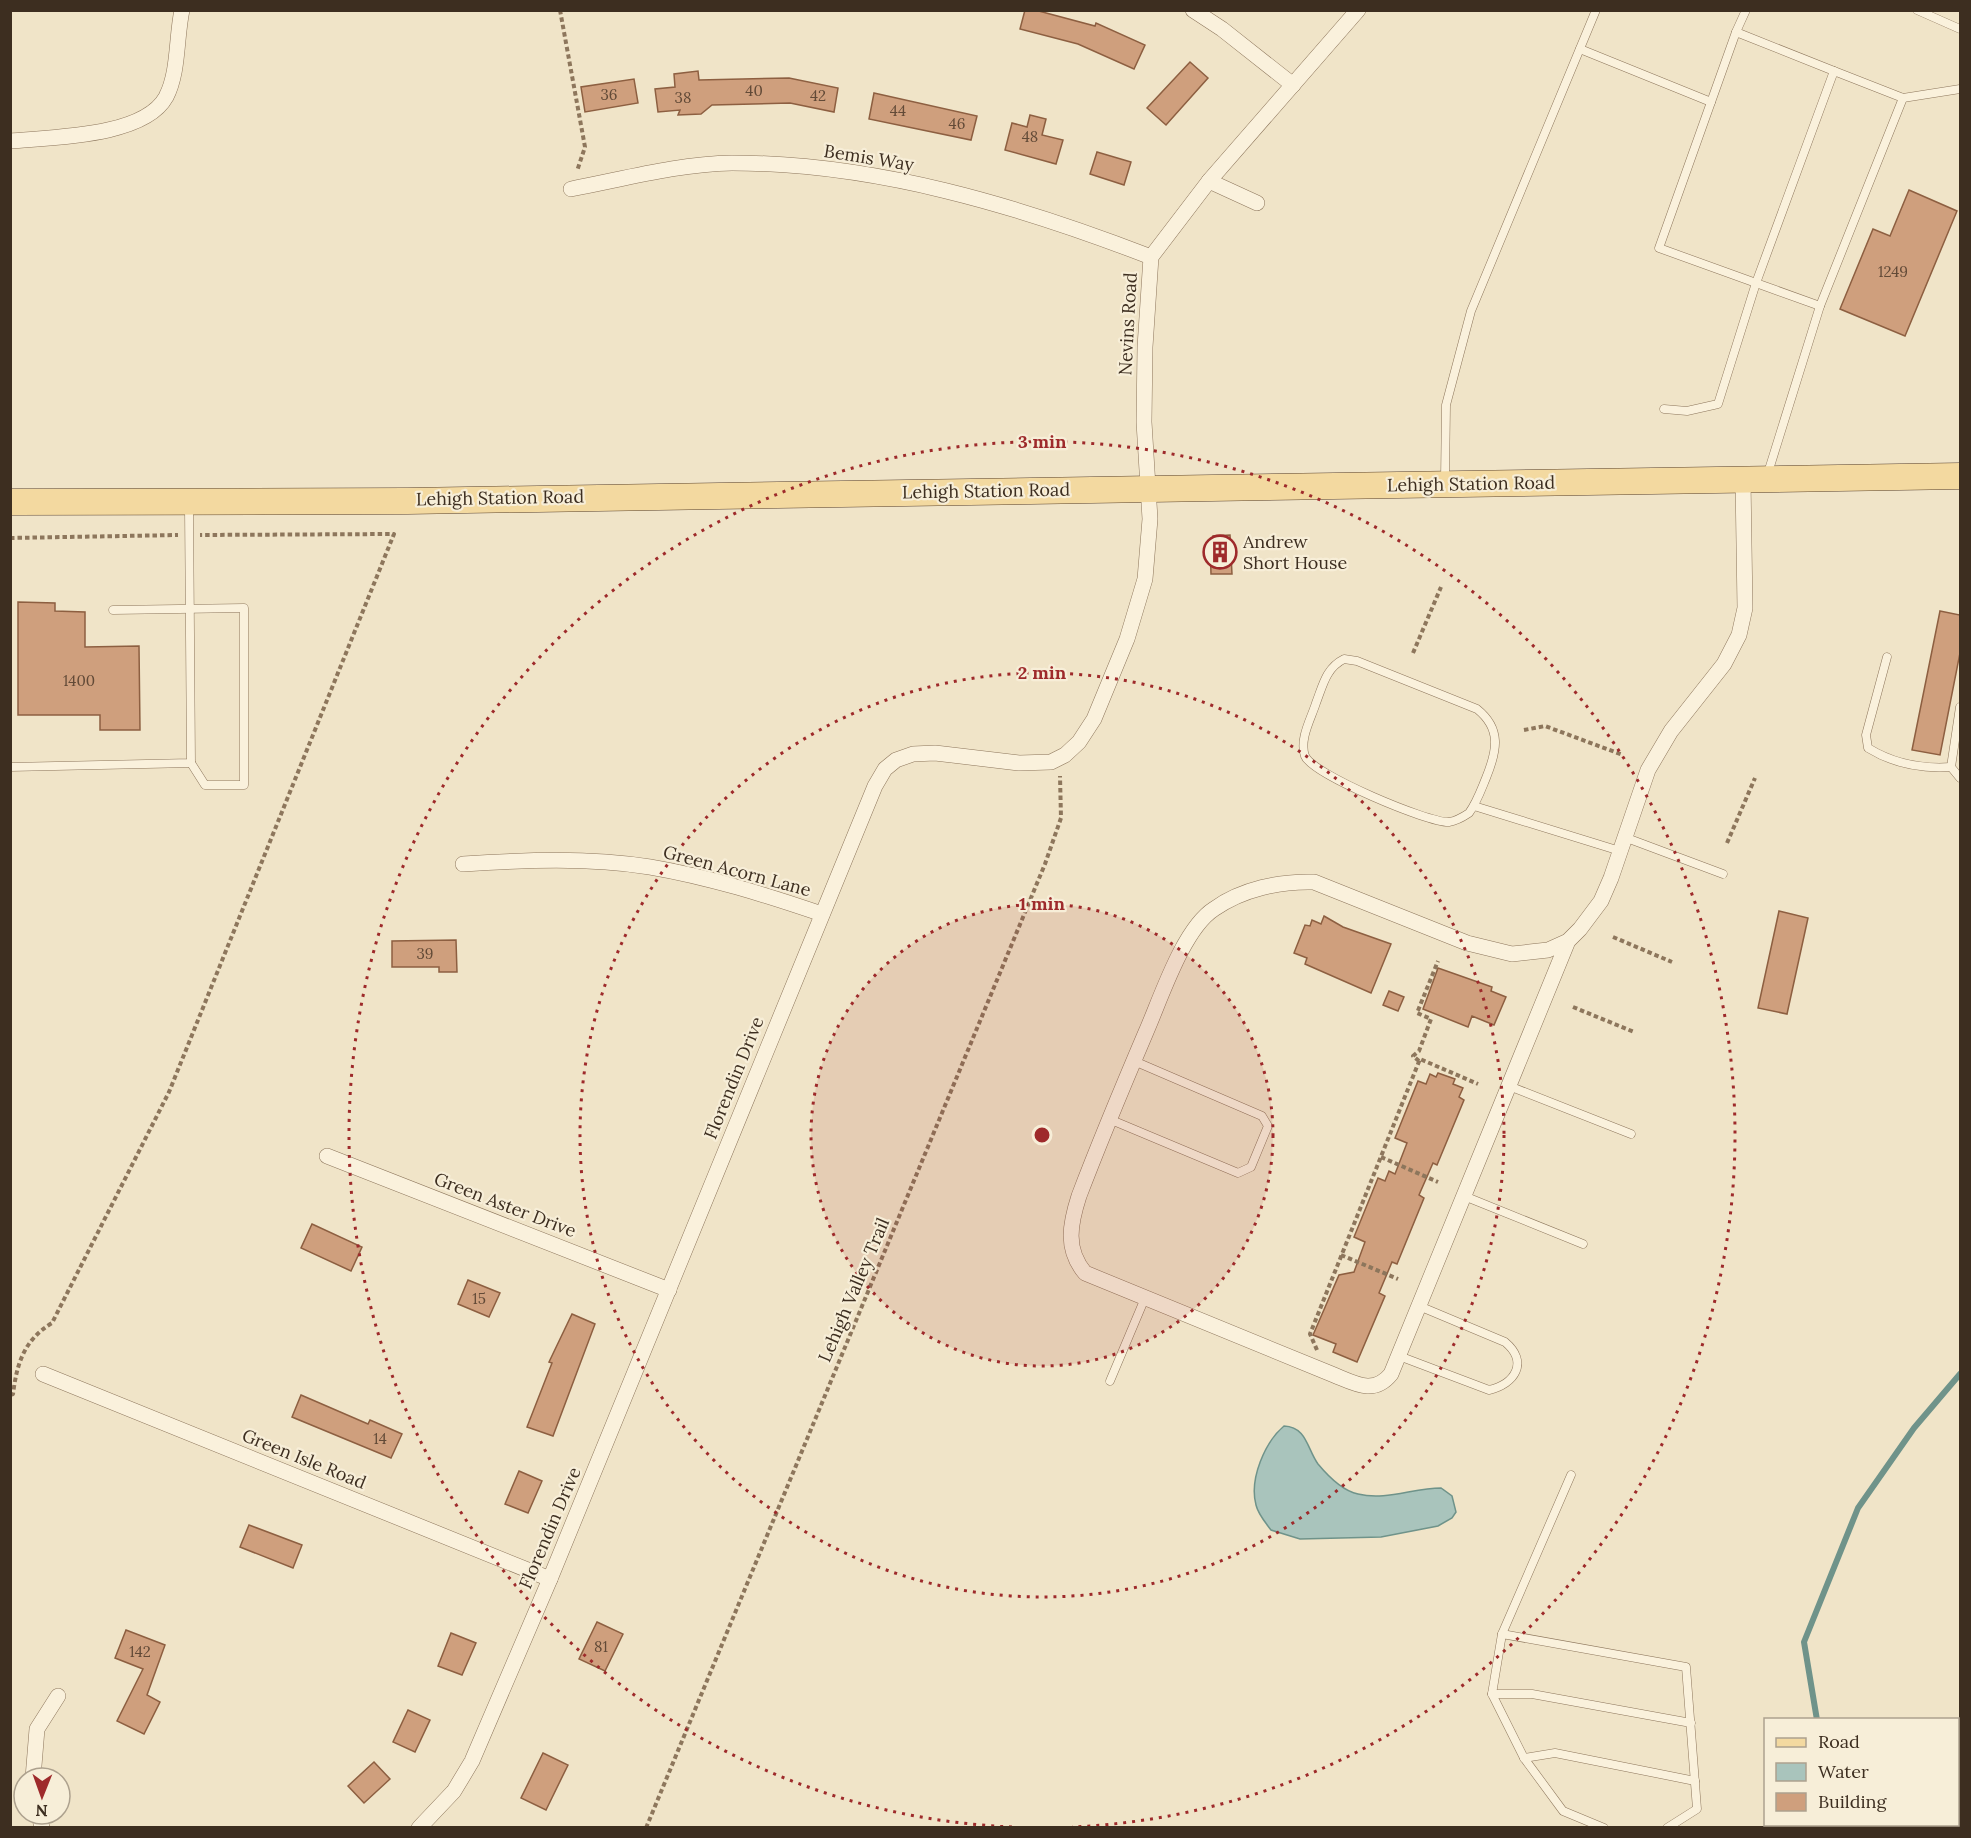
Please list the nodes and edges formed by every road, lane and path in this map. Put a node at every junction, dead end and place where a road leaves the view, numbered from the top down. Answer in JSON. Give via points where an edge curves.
{"nodes":[{"id":1,"x":182,"y":10,"type":"edge"},
{"id":2,"x":560,"y":10,"type":"edge"},
{"id":3,"x":1193,"y":10,"type":"edge"},
{"id":4,"x":1358,"y":10,"type":"edge"},
{"id":5,"x":1596,"y":10,"type":"edge"},
{"id":6,"x":1746,"y":10,"type":"edge"},
{"id":7,"x":1917,"y":10,"type":"edge"},
{"id":8,"x":1960,"y":29,"type":"edge"},
{"id":9,"x":1736,"y":32,"type":"junction"},
{"id":10,"x":1580,"y":49,"type":"junction"},
{"id":11,"x":1834,"y":71,"type":"junction"},
{"id":12,"x":1293,"y":85,"type":"junction"},
{"id":13,"x":1960,"y":89,"type":"edge"},
{"id":14,"x":1903,"y":98,"type":"junction"},
{"id":15,"x":1711,"y":102,"type":"junction"},
{"id":16,"x":10,"y":141,"type":"edge"},
{"id":17,"x":1209,"y":181,"type":"junction"},
{"id":18,"x":571,"y":189,"type":"joint"},
{"id":19,"x":1257,"y":203,"type":"dead end"},
{"id":20,"x":1151,"y":257,"type":"junction"},
{"id":21,"x":1756,"y":283,"type":"junction"},
{"id":22,"x":1820,"y":306,"type":"junction"},
{"id":23,"x":1665,"y":409,"type":"dead end"},
{"id":24,"x":1960,"y":476,"type":"edge"},
{"id":25,"x":1754,"y":480,"type":"junction"},
{"id":26,"x":1445,"y":484,"type":"junction"},
{"id":27,"x":1147,"y":489,"type":"junction"},
{"id":28,"x":189,"y":501,"type":"junction"},
{"id":29,"x":10,"y":502,"type":"edge"},
{"id":30,"x":190,"y":535,"type":"junction"},
{"id":31,"x":10,"y":538,"type":"edge"},
{"id":32,"x":1441,"y":587,"type":"dead end"},
{"id":33,"x":190,"y":608,"type":"junction"},
{"id":34,"x":113,"y":610,"type":"dead end"},
{"id":35,"x":1413,"y":653,"type":"dead end"},
{"id":36,"x":1887,"y":657,"type":"dead end"},
{"id":37,"x":1960,"y":707,"type":"edge"},
{"id":38,"x":1524,"y":730,"type":"dead end"},
{"id":39,"x":1623,"y":755,"type":"dead end"},
{"id":40,"x":1059,"y":758,"type":"junction"},
{"id":41,"x":191,"y":763,"type":"junction"},
{"id":42,"x":10,"y":767,"type":"edge"},
{"id":43,"x":1951,"y":768,"type":"junction"},
{"id":44,"x":1755,"y":778,"type":"dead end"},
{"id":45,"x":1960,"y":778,"type":"edge"},
{"id":46,"x":1474,"y":806,"type":"junction"},
{"id":47,"x":1727,"y":843,"type":"dead end"},
{"id":48,"x":1622,"y":844,"type":"junction"},
{"id":49,"x":463,"y":864,"type":"dead end"},
{"id":50,"x":1723,"y":874,"type":"dead end"},
{"id":51,"x":822,"y":914,"type":"junction"},
{"id":52,"x":1613,"y":937,"type":"dead end"},
{"id":53,"x":1568,"y":940,"type":"junction"},
{"id":54,"x":1438,"y":961,"type":"dead end"},
{"id":55,"x":1672,"y":962,"type":"dead end"},
{"id":56,"x":1573,"y":1007,"type":"dead end"},
{"id":57,"x":1634,"y":1032,"type":"dead end"},
{"id":58,"x":1134,"y":1061,"type":"junction"},
{"id":59,"x":1419,"y":1061,"type":"junction"},
{"id":60,"x":1478,"y":1084,"type":"dead end"},
{"id":61,"x":1509,"y":1086,"type":"junction"},
{"id":62,"x":1109,"y":1119,"type":"junction"},
{"id":63,"x":1631,"y":1134,"type":"dead end"},
{"id":64,"x":327,"y":1156,"type":"dead end"},
{"id":65,"x":1381,"y":1157,"type":"junction"},
{"id":66,"x":1438,"y":1182,"type":"dead end"},
{"id":67,"x":1464,"y":1196,"type":"junction"},
{"id":68,"x":1583,"y":1244,"type":"dead end"},
{"id":69,"x":1341,"y":1255,"type":"junction"},
{"id":70,"x":1398,"y":1279,"type":"dead end"},
{"id":71,"x":669,"y":1290,"type":"junction"},
{"id":72,"x":1145,"y":1298,"type":"junction"},
{"id":73,"x":1419,"y":1306,"type":"junction"},
{"id":74,"x":1398,"y":1356,"type":"junction"},
{"id":75,"x":44,"y":1374,"type":"dead end"},
{"id":76,"x":1334,"y":1376,"type":"junction"},
{"id":77,"x":1110,"y":1381,"type":"dead end"},
{"id":78,"x":10,"y":1395,"type":"edge"},
{"id":79,"x":1571,"y":1475,"type":"dead end"},
{"id":80,"x":550,"y":1579,"type":"junction"},
{"id":81,"x":1502,"y":1634,"type":"junction"},
{"id":82,"x":1492,"y":1694,"type":"junction"},
{"id":83,"x":58,"y":1696,"type":"dead end"},
{"id":84,"x":1691,"y":1724,"type":"junction"},
{"id":85,"x":1524,"y":1758,"type":"junction"},
{"id":86,"x":34,"y":1766,"type":"edge"},
{"id":87,"x":1695,"y":1781,"type":"junction"},
{"id":88,"x":419,"y":1827,"type":"edge"},
{"id":89,"x":646,"y":1827,"type":"edge"},
{"id":90,"x":1605,"y":1827,"type":"edge"},
{"id":91,"x":1666,"y":1827,"type":"edge"}],
"edges":[{"from":1,"to":16,"type":"street","via":[[172,77],[166,97],[156,109],[123,126]]},
{"from":2,"to":18,"type":"path","via":[[585,147]]},
{"from":3,"to":12,"type":"street"},
{"from":4,"to":12,"type":"street","name":"Nevins Road"},
{"from":5,"to":10,"type":"lane"},
{"from":6,"to":9,"type":"lane"},
{"from":7,"to":8,"type":"lane"},
{"from":9,"to":11,"type":"lane"},
{"from":9,"to":15,"type":"lane"},
{"from":10,"to":15,"type":"lane"},
{"from":10,"to":26,"type":"lane","via":[[1471,311],[1446,405]]},
{"from":11,"to":14,"type":"lane"},
{"from":11,"to":21,"type":"lane"},
{"from":12,"to":17,"type":"street","name":"Nevins Road"},
{"from":13,"to":14,"type":"lane"},
{"from":14,"to":22,"type":"lane"},
{"from":15,"to":21,"type":"lane","via":[[1659,248]]},
{"from":17,"to":19,"type":"street"},
{"from":17,"to":20,"type":"street","name":"Nevins Road"},
{"from":18,"to":20,"type":"street","name":"Bemis Way","via":[[731,163],[852,173],[928,187],[1017,211]]},
{"from":20,"to":27,"type":"street","name":"Nevins Road","via":[[1144,347]]},
{"from":21,"to":22,"type":"lane"},
{"from":21,"to":23,"type":"lane","via":[[1718,404],[1687,411]]},
{"from":22,"to":25,"type":"lane"},
{"from":24,"to":25,"type":"main road","name":"Lehigh Station Road"},
{"from":25,"to":26,"type":"main road","name":"Lehigh Station Road"},
{"from":25,"to":48,"type":"street","via":[[1742,629],[1724,664],[1660,748],[1639,791]]},
{"from":26,"to":27,"type":"main road","name":"Lehigh Station Road"},
{"from":27,"to":28,"type":"main road","name":"Lehigh Station Road"},
{"from":27,"to":40,"type":"street","via":[[1150,519],[1145,579],[1127,639],[1094,719],[1079,742]]},
{"from":28,"to":29,"type":"main road","name":"Lehigh Station Road"},
{"from":28,"to":30,"type":"lane"},
{"from":30,"to":31,"type":"path"},
{"from":30,"to":33,"type":"lane"},
{"from":30,"to":78,"type":"path","via":[[394,534],[169,1092],[52,1323],[36,1333],[22,1356]]},
{"from":32,"to":35,"type":"path"},
{"from":33,"to":34,"type":"lane"},
{"from":33,"to":41,"type":"lane"},
{"from":33,"to":41,"type":"lane","via":[[244,608],[244,785],[205,785]]},
{"from":36,"to":43,"type":"lane","via":[[1866,735],[1868,748],[1880,756],[1925,769]]},
{"from":37,"to":43,"type":"lane"},
{"from":38,"to":39,"type":"path","via":[[1545,726]]},
{"from":40,"to":51,"type":"street","name":"Florendin Drive","via":[[1019,763],[935,753],[896,760],[875,786]]},
{"from":40,"to":89,"type":"path","name":"Lehigh Valley Trail","via":[[1061,818],[1045,864]]},
{"from":41,"to":42,"type":"lane"},
{"from":43,"to":45,"type":"lane"},
{"from":44,"to":47,"type":"path"},
{"from":46,"to":46,"type":"lane","via":[[1459,819],[1437,821],[1316,769],[1306,758],[1303,742],[1334,664],[1344,659],[1358,661],[1486,716],[1497,740]]},
{"from":46,"to":48,"type":"lane"},
{"from":48,"to":50,"type":"lane"},
{"from":48,"to":53,"type":"street","via":[[1601,901]]},
{"from":49,"to":51,"type":"street","name":"Green Acorn Lane","via":[[597,861],[649,867],[704,878]]},
{"from":51,"to":71,"type":"street","name":"Florendin Drive"},
{"from":52,"to":55,"type":"path"},
{"from":53,"to":58,"type":"street","via":[[1530,953],[1492,951],[1314,882],[1271,885],[1214,909],[1198,923],[1175,963]]},
{"from":53,"to":61,"type":"street"},
{"from":54,"to":59,"type":"path","via":[[1417,1013],[1431,1019],[1419,1051],[1413,1056]]},
{"from":56,"to":57,"type":"path"},
{"from":58,"to":62,"type":"street"},
{"from":58,"to":62,"type":"lane","via":[[1262,1116],[1268,1126],[1251,1167],[1238,1173]]},
{"from":59,"to":60,"type":"path"},
{"from":59,"to":65,"type":"path"},
{"from":61,"to":63,"type":"lane"},
{"from":61,"to":67,"type":"street"},
{"from":62,"to":72,"type":"street","via":[[1079,1196],[1070,1225],[1071,1240],[1085,1273]]},
{"from":64,"to":71,"type":"street","name":"Green Aster Drive"},
{"from":65,"to":66,"type":"path"},
{"from":65,"to":69,"type":"path"},
{"from":67,"to":68,"type":"lane"},
{"from":67,"to":73,"type":"street"},
{"from":69,"to":70,"type":"path"},
{"from":69,"to":76,"type":"path","via":[[1310,1334]]},
{"from":71,"to":80,"type":"street","name":"Florendin Drive"},
{"from":72,"to":76,"type":"street"},
{"from":72,"to":77,"type":"lane"},
{"from":73,"to":74,"type":"street"},
{"from":73,"to":74,"type":"lane","via":[[1505,1342],[1514,1350],[1516,1372],[1510,1381],[1489,1390]]},
{"from":74,"to":76,"type":"street","via":[[1391,1374],[1377,1386],[1369,1388]]},
{"from":75,"to":80,"type":"street","name":"Green Isle Road"},
{"from":79,"to":81,"type":"lane"},
{"from":80,"to":88,"type":"street","name":"Florendin Drive","via":[[472,1761],[454,1791]]},
{"from":81,"to":82,"type":"lane"},
{"from":81,"to":84,"type":"lane","via":[[1686,1666]]},
{"from":82,"to":84,"type":"lane","via":[[1532,1694]]},
{"from":82,"to":85,"type":"lane"},
{"from":83,"to":86,"type":"street","via":[[37,1729]]},
{"from":84,"to":87,"type":"lane"},
{"from":85,"to":87,"type":"lane","via":[[1555,1753]]},
{"from":85,"to":90,"type":"lane","via":[[1563,1811]]},
{"from":87,"to":91,"type":"lane","via":[[1697,1809]]}]}
